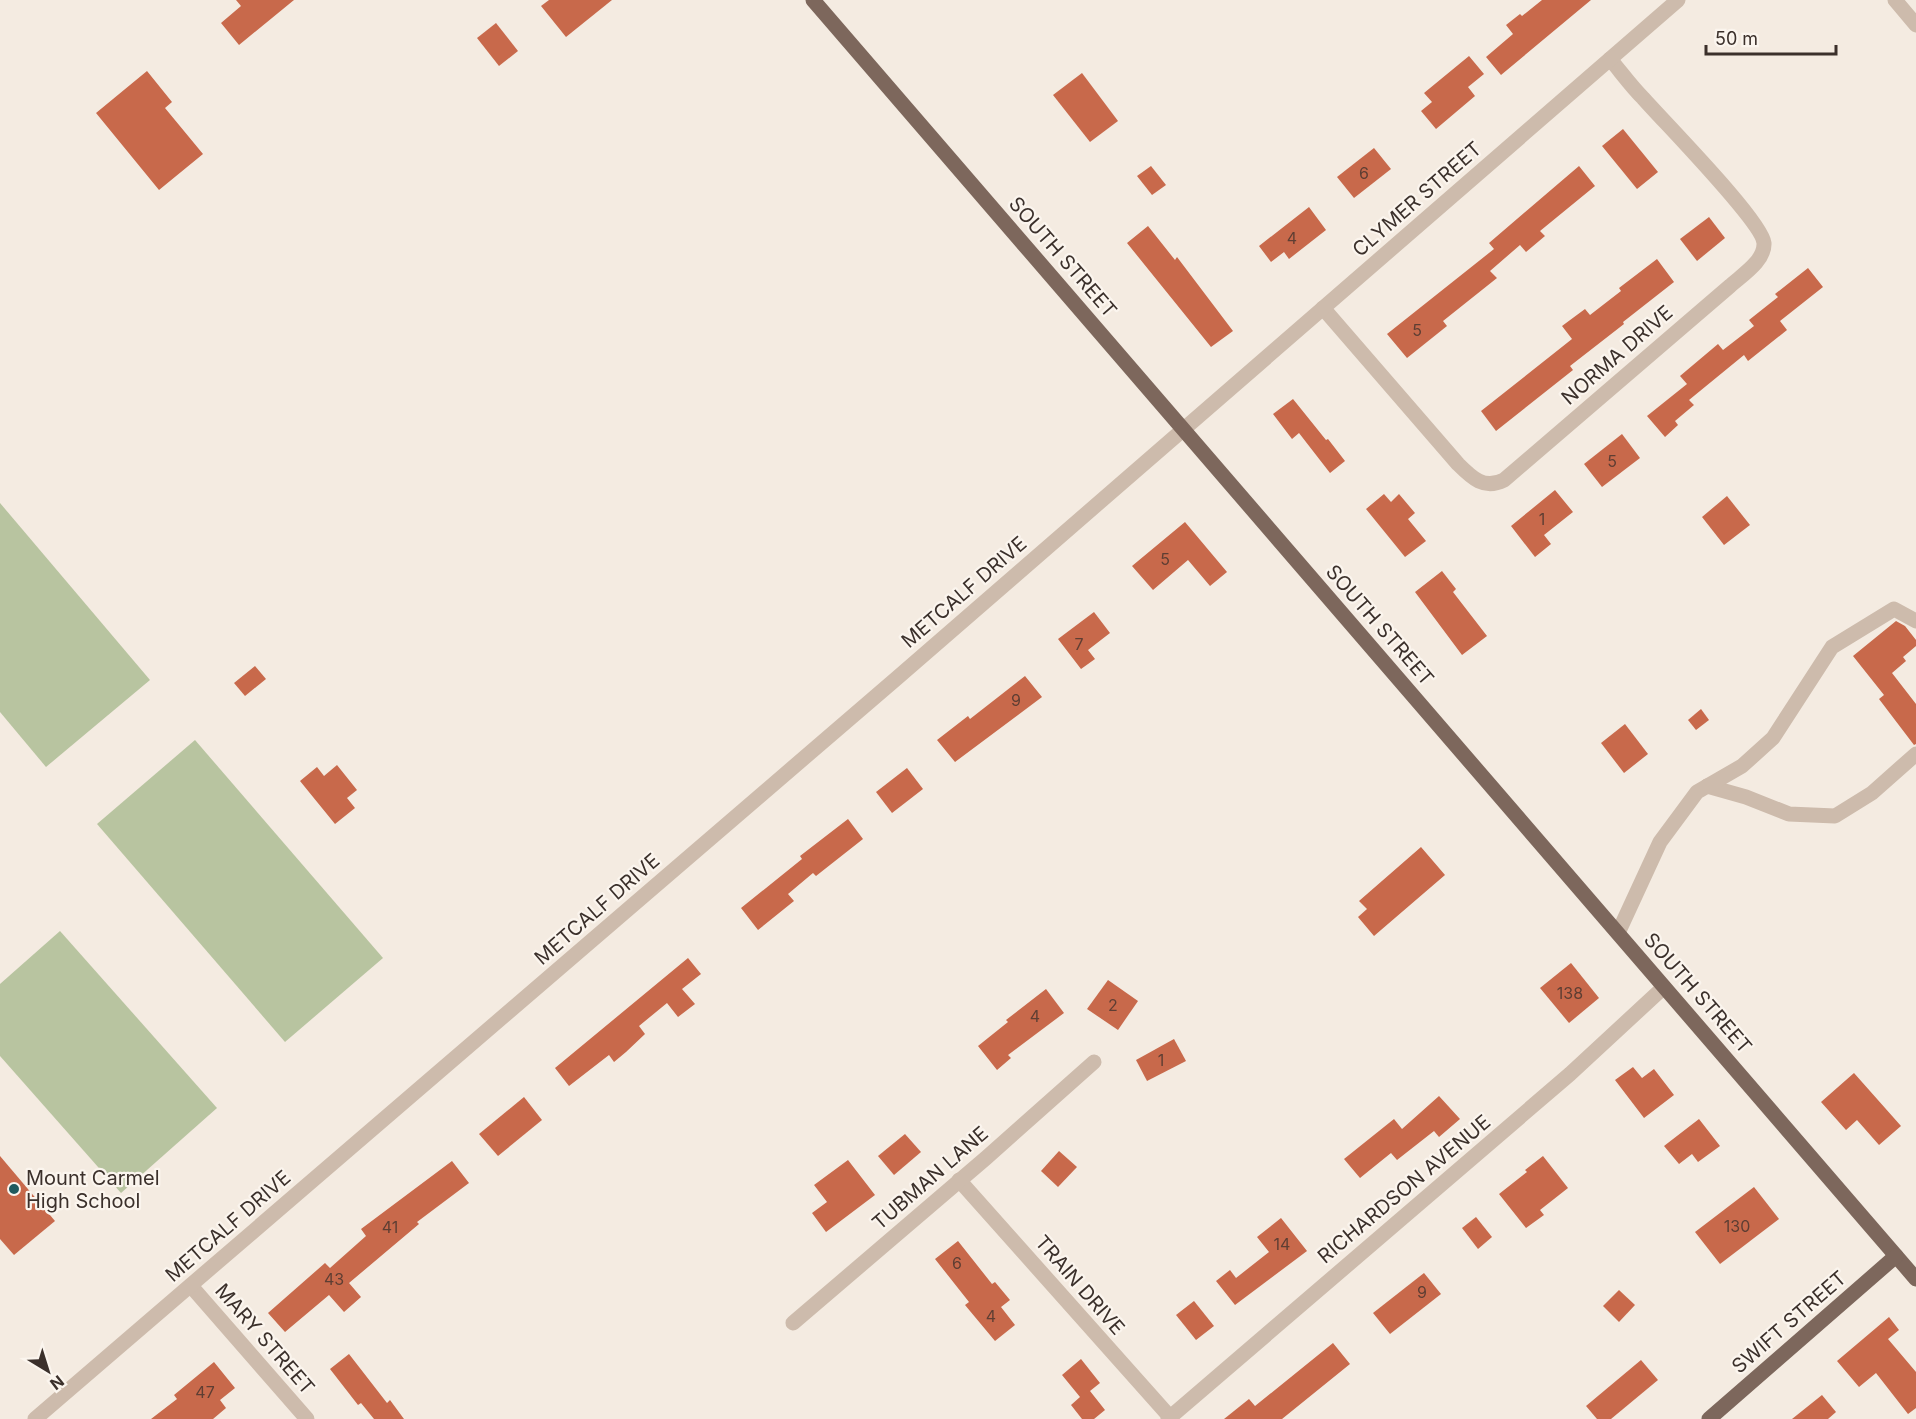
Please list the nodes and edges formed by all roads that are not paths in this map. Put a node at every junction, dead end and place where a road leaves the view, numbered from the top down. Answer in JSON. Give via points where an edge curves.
{"nodes":[{"id":1,"x":813,"y":0,"type":"edge"},
{"id":2,"x":1678,"y":0,"type":"edge"},
{"id":3,"x":1895,"y":0,"type":"edge"},
{"id":4,"x":1916,"y":25,"type":"edge"},
{"id":5,"x":1610,"y":59,"type":"junction"},
{"id":6,"x":1323,"y":308,"type":"junction"},
{"id":7,"x":1183,"y":429,"type":"junction"},
{"id":8,"x":1916,"y":621,"type":"edge"},
{"id":9,"x":1916,"y":754,"type":"edge"},
{"id":10,"x":1707,"y":786,"type":"junction"},
{"id":11,"x":1618,"y":933,"type":"junction"},
{"id":12,"x":1664,"y":987,"type":"junction"},
{"id":13,"x":1094,"y":1062,"type":"dead end"},
{"id":14,"x":959,"y":1180,"type":"junction"},
{"id":15,"x":1896,"y":1256,"type":"junction"},
{"id":16,"x":1916,"y":1279,"type":"edge"},
{"id":17,"x":191,"y":1286,"type":"junction"},
{"id":18,"x":793,"y":1323,"type":"dead end"},
{"id":19,"x":1169,"y":1418,"type":"edge"},
{"id":20,"x":35,"y":1419,"type":"edge"},
{"id":21,"x":307,"y":1419,"type":"edge"},
{"id":22,"x":1709,"y":1419,"type":"edge"}],
"edges":[{"from":1,"to":7,"type":"main road","name":"SOUTH STREET"},
{"from":2,"to":5,"type":"street","name":"CLYMER STREET"},
{"from":3,"to":4,"type":"street"},
{"from":5,"to":6,"type":"street","name":"CLYMER STREET"},
{"from":5,"to":6,"type":"street","name":"NORMA DRIVE","via":[[1760,231],[1764,243],[1761,255],[1730,285],[1504,480],[1492,484],[1480,483],[1458,465]]},
{"from":6,"to":7,"type":"street","name":"CLYMER STREET"},
{"from":7,"to":11,"type":"main road","name":"SOUTH STREET"},
{"from":7,"to":17,"type":"street","name":"METCALF DRIVE"},
{"from":8,"to":10,"type":"street","via":[[1894,609],[1832,647],[1773,738],[1742,766]]},
{"from":9,"to":10,"type":"street","via":[[1872,792],[1835,816],[1789,814],[1746,796]]},
{"from":10,"to":11,"type":"street","via":[[1697,792],[1660,842]]},
{"from":11,"to":12,"type":"main road","name":"SOUTH STREET"},
{"from":12,"to":15,"type":"main road","name":"SOUTH STREET"},
{"from":12,"to":19,"type":"street","name":"RICHARDSON AVENUE","via":[[1570,1074]]},
{"from":13,"to":14,"type":"street","name":"TUBMAN LANE"},
{"from":14,"to":18,"type":"street","name":"TUBMAN LANE"},
{"from":14,"to":19,"type":"street","name":"TRAIN DRIVE"},
{"from":15,"to":16,"type":"main road","name":"SOUTH STREET"},
{"from":15,"to":22,"type":"main road","name":"SWIFT STREET"},
{"from":17,"to":20,"type":"street","name":"METCALF DRIVE"},
{"from":17,"to":21,"type":"street","name":"MARY STREET"}]}
